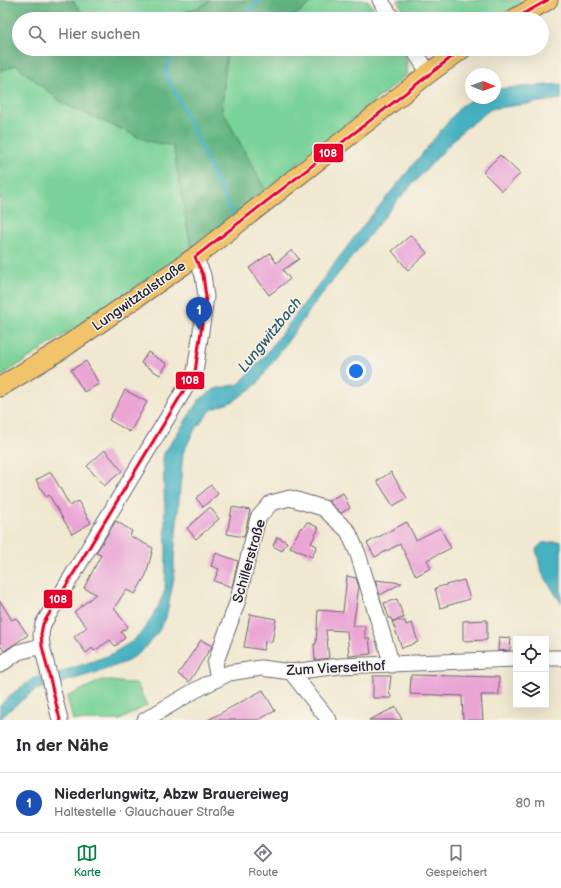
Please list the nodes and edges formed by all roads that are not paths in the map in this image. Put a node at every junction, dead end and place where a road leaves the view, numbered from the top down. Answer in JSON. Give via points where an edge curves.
{"nodes":[{"id":1,"x":380,"y":0,"type":"edge"},
{"id":2,"x":548,"y":0,"type":"edge"},
{"id":3,"x":388,"y":12,"type":"edge"},
{"id":4,"x":527,"y":12,"type":"edge"},
{"id":5,"x":418,"y":56,"type":"edge"},
{"id":6,"x":452,"y":56,"type":"edge"},
{"id":7,"x":429,"y":73,"type":"junction"},
{"id":8,"x":195,"y":257,"type":"junction"},
{"id":9,"x":0,"y":388,"type":"edge"},
{"id":10,"x":42,"y":646,"type":"junction"},
{"id":11,"x":549,"y":658,"type":"edge"},
{"id":12,"x":561,"y":658,"type":"edge"},
{"id":13,"x":513,"y":659,"type":"edge"},
{"id":14,"x":0,"y":665,"type":"edge"},
{"id":15,"x":392,"y":665,"type":"junction"},
{"id":16,"x":291,"y":672,"type":"junction"},
{"id":17,"x":218,"y":678,"type":"junction"},
{"id":18,"x":60,"y":720,"type":"edge"},
{"id":19,"x":145,"y":720,"type":"edge"},
{"id":20,"x":329,"y":720,"type":"edge"}],
"edges":[{"from":1,"to":3,"type":"street"},
{"from":2,"to":4,"type":"main road"},
{"from":5,"to":7,"type":"street"},
{"from":6,"to":7,"type":"main road","name":"Lungwitztalstraße"},
{"from":7,"to":8,"type":"main road","name":"Lungwitztalstraße"},
{"from":8,"to":9,"type":"main road","name":"Lungwitztalstraße"},
{"from":8,"to":10,"type":"street","via":[[203,275],[206,297],[195,372],[50,610],[43,624]]},
{"from":10,"to":14,"type":"street","via":[[18,652]]},
{"from":10,"to":18,"type":"street"},
{"from":11,"to":12,"type":"street"},
{"from":13,"to":15,"type":"street","name":"Zum Vierseithof"},
{"from":15,"to":16,"type":"street","name":"Zum Vierseithof","via":[[340,666]]},
{"from":15,"to":17,"type":"street","name":"Schillerstraße","via":[[358,554],[348,531],[322,508],[290,498],[271,503],[258,518],[238,603],[215,664]]},
{"from":16,"to":17,"type":"street","name":"Zum Vierseithof","via":[[261,668],[229,673]]},
{"from":16,"to":20,"type":"street"},
{"from":17,"to":19,"type":"street","name":"Zum Vierseithof"}]}
